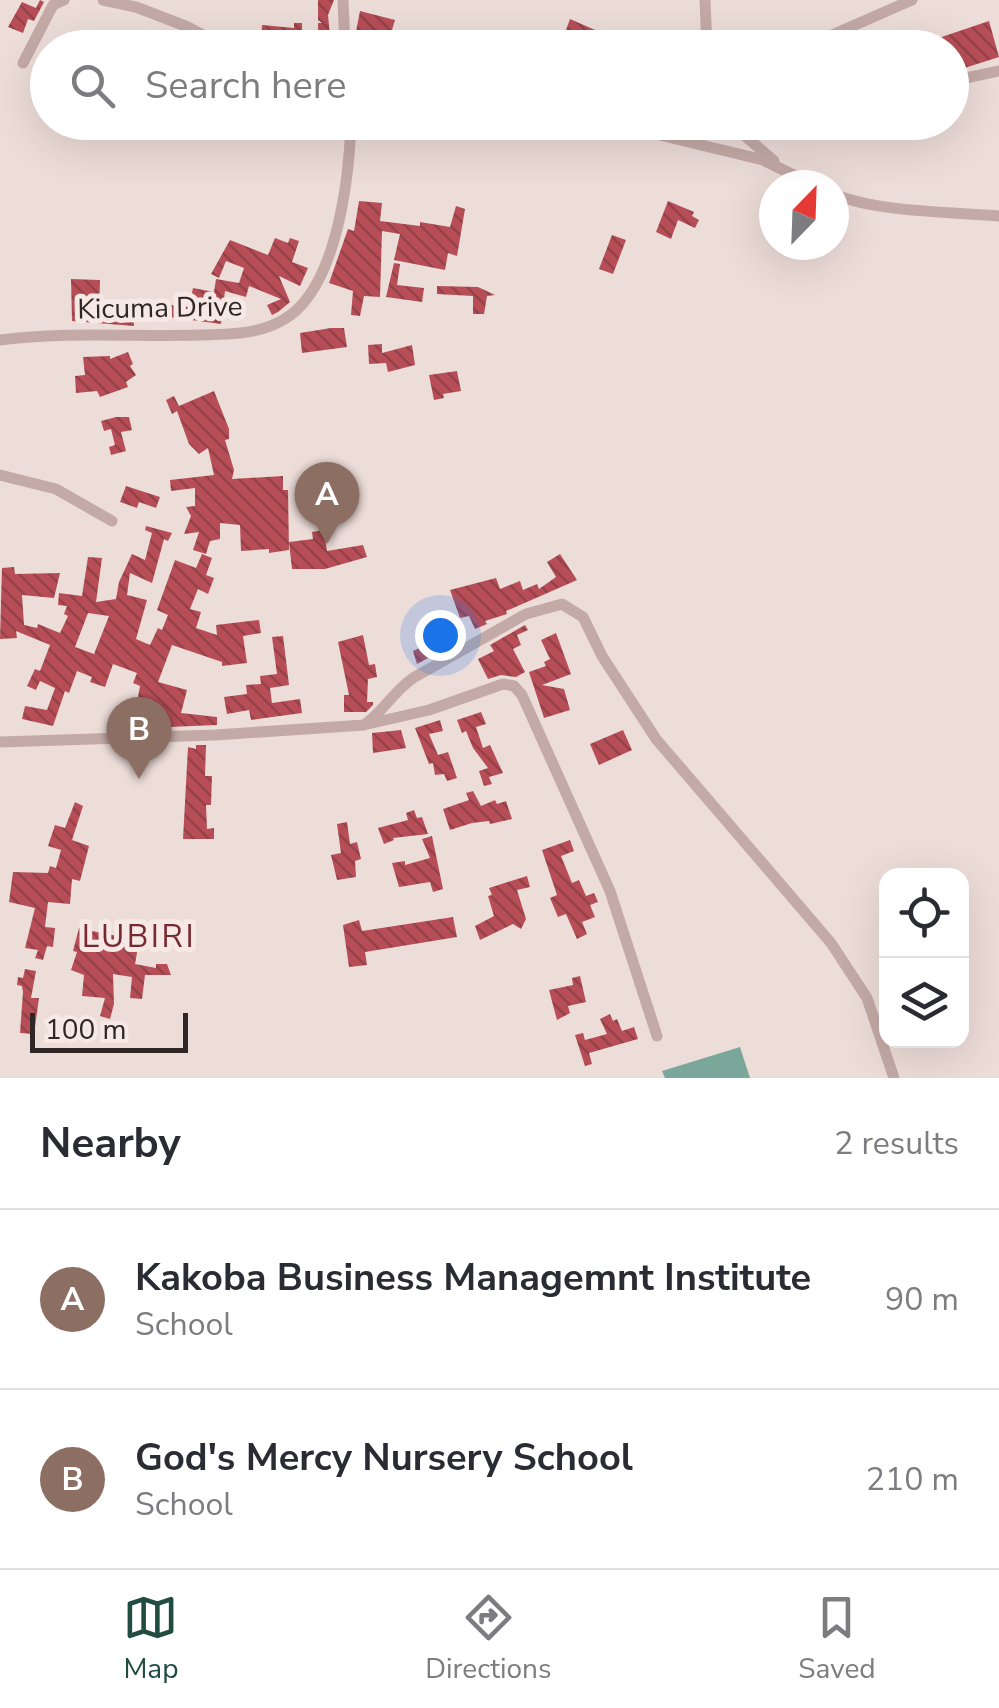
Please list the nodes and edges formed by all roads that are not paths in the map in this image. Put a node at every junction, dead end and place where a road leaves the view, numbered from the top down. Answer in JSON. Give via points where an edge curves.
{"nodes":[{"id":1,"x":64,"y":0,"type":"edge"},
{"id":2,"x":104,"y":0,"type":"edge"},
{"id":3,"x":343,"y":0,"type":"edge"},
{"id":4,"x":705,"y":0,"type":"edge"},
{"id":5,"x":912,"y":0,"type":"edge"},
{"id":6,"x":40,"y":30,"type":"edge"},
{"id":7,"x":195,"y":30,"type":"edge"},
{"id":8,"x":344,"y":30,"type":"edge"},
{"id":9,"x":706,"y":30,"type":"edge"},
{"id":10,"x":843,"y":30,"type":"edge"},
{"id":11,"x":30,"y":49,"type":"edge"},
{"id":12,"x":23,"y":63,"type":"dead end"},
{"id":13,"x":999,"y":71,"type":"edge"},
{"id":14,"x":969,"y":77,"type":"edge"},
{"id":15,"x":349,"y":140,"type":"edge"},
{"id":16,"x":676,"y":140,"type":"edge"},
{"id":17,"x":750,"y":140,"type":"edge"},
{"id":18,"x":781,"y":167,"type":"junction"},
{"id":19,"x":786,"y":170,"type":"edge"},
{"id":20,"x":849,"y":200,"type":"edge"},
{"id":21,"x":999,"y":216,"type":"edge"},
{"id":22,"x":0,"y":340,"type":"edge"},
{"id":23,"x":0,"y":474,"type":"edge"},
{"id":24,"x":112,"y":521,"type":"dead end"},
{"id":25,"x":364,"y":725,"type":"junction"},
{"id":26,"x":0,"y":742,"type":"edge"},
{"id":27,"x":657,"y":1036,"type":"dead end"},
{"id":28,"x":894,"y":1078,"type":"edge"}],
"edges":[{"from":1,"to":6,"type":"street","via":[[53,5]]},
{"from":2,"to":7,"type":"street"},
{"from":3,"to":8,"type":"street"},
{"from":4,"to":9,"type":"street"},
{"from":5,"to":10,"type":"street"},
{"from":11,"to":12,"type":"street"},
{"from":13,"to":14,"type":"street"},
{"from":15,"to":22,"type":"street","name":"Kicuma Drive","via":[[333,244],[312,292],[285,320],[252,333]]},
{"from":16,"to":18,"type":"street"},
{"from":17,"to":18,"type":"street"},
{"from":18,"to":19,"type":"street"},
{"from":20,"to":21,"type":"street"},
{"from":23,"to":24,"type":"street","via":[[56,489]]},
{"from":25,"to":26,"type":"street"},
{"from":25,"to":27,"type":"street","via":[[514,686],[610,891]]},
{"from":25,"to":28,"type":"street","via":[[398,688],[526,614],[562,604],[572,608],[656,739],[831,942],[866,998]]}]}
